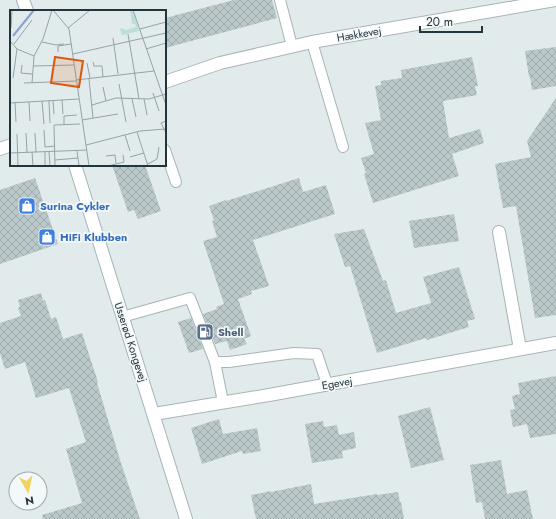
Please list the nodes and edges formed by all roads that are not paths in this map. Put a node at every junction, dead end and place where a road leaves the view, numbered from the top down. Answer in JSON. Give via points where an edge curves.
{"nodes":[{"id":1,"x":24,"y":0,"type":"edge"},
{"id":2,"x":280,"y":0,"type":"edge"},
{"id":3,"x":556,"y":0,"type":"edge"},
{"id":4,"x":27,"y":10,"type":"edge"},
{"id":5,"x":312,"y":42,"type":"junction"},
{"id":6,"x":292,"y":46,"type":"junction"},
{"id":7,"x":166,"y":82,"type":"edge"},
{"id":8,"x":10,"y":146,"type":"edge"},
{"id":9,"x":344,"y":147,"type":"dead end"},
{"id":10,"x":0,"y":149,"type":"edge"},
{"id":11,"x":166,"y":153,"type":"edge"},
{"id":12,"x":75,"y":166,"type":"edge"},
{"id":13,"x":176,"y":182,"type":"dead end"},
{"id":14,"x":499,"y":232,"type":"dead end"},
{"id":15,"x":122,"y":317,"type":"junction"},
{"id":16,"x":556,"y":343,"type":"edge"},
{"id":17,"x":520,"y":349,"type":"junction"},
{"id":18,"x":215,"y":362,"type":"junction"},
{"id":19,"x":327,"y":384,"type":"junction"},
{"id":20,"x":223,"y":402,"type":"junction"},
{"id":21,"x":154,"y":414,"type":"junction"},
{"id":22,"x":186,"y":519,"type":"edge"}],
"edges":[{"from":1,"to":4,"type":"street"},
{"from":2,"to":6,"type":"lane"},
{"from":3,"to":5,"type":"street","name":"Hækkevej"},
{"from":5,"to":6,"type":"street","name":"Hækkevej"},
{"from":5,"to":9,"type":"lane"},
{"from":6,"to":7,"type":"street","name":"Hækkevej","via":[[220,63]]},
{"from":8,"to":10,"type":"street"},
{"from":11,"to":13,"type":"lane"},
{"from":12,"to":15,"type":"street","name":"Usserød Kongevej"},
{"from":14,"to":17,"type":"street"},
{"from":15,"to":18,"type":"lane","via":[[190,298]]},
{"from":15,"to":21,"type":"street","name":"Usserød Kongevej"},
{"from":16,"to":17,"type":"street","name":"Egevej"},
{"from":17,"to":19,"type":"street","name":"Egevej"},
{"from":18,"to":19,"type":"lane","via":[[294,353],[317,354]]},
{"from":18,"to":20,"type":"lane"},
{"from":19,"to":20,"type":"street","name":"Egevej"},
{"from":20,"to":21,"type":"street","name":"Egevej"},
{"from":21,"to":22,"type":"street","name":"Usserød Kongevej"}]}
